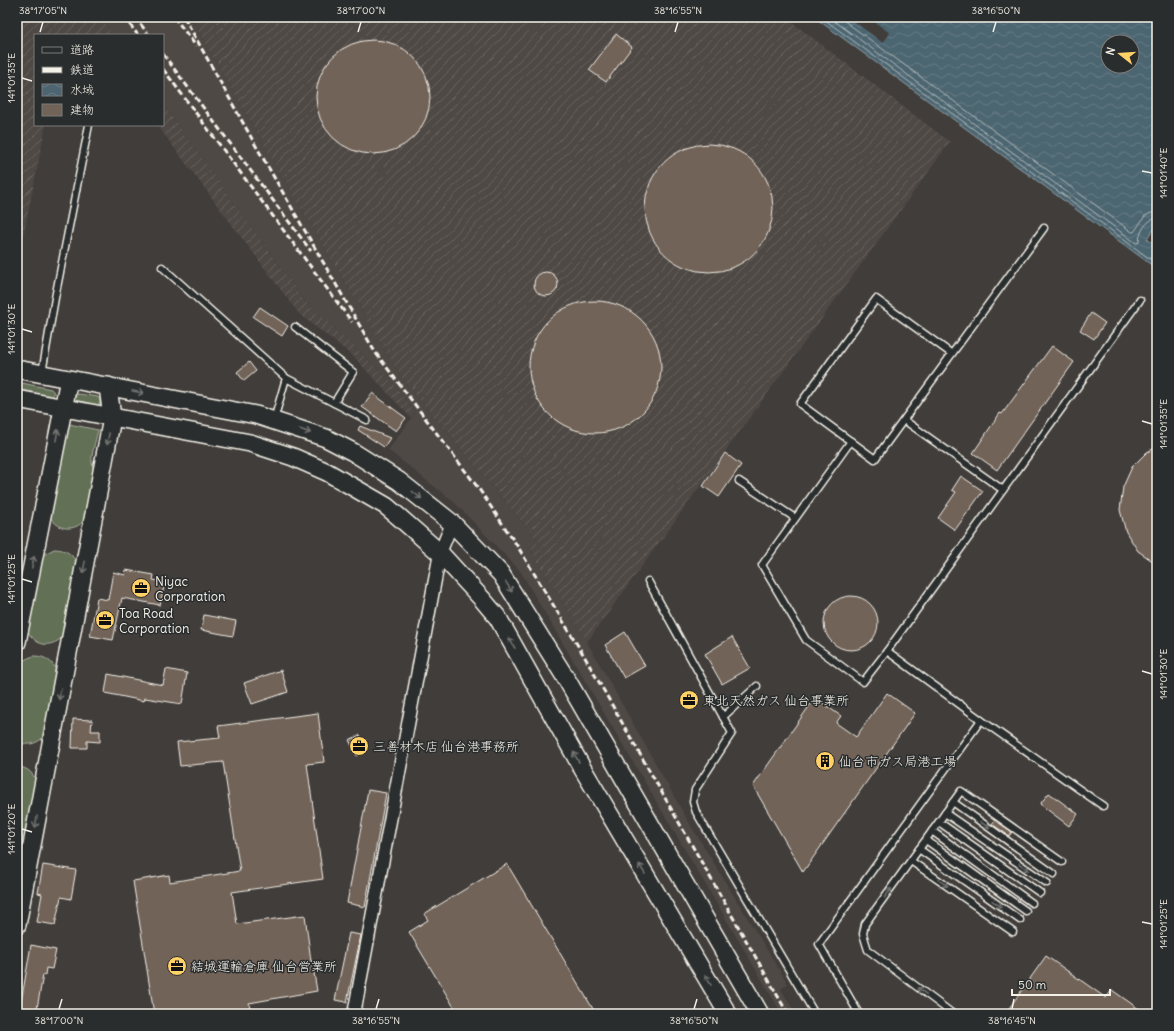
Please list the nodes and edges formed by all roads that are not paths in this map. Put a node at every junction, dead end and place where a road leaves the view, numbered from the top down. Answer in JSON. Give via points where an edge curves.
{"nodes":[{"id":1,"x":89,"y":126,"type":"edge"},
{"id":2,"x":1044,"y":228,"type":"dead end"},
{"id":3,"x":162,"y":267,"type":"dead end"},
{"id":4,"x":1140,"y":300,"type":"dead end"},
{"id":5,"x":295,"y":327,"type":"dead end"},
{"id":6,"x":952,"y":354,"type":"junction"},
{"id":7,"x":17,"y":369,"type":"edge"},
{"id":8,"x":42,"y":373,"type":"junction"},
{"id":9,"x":286,"y":378,"type":"junction"},
{"id":10,"x":68,"y":379,"type":"junction"},
{"id":11,"x":108,"y":386,"type":"junction"},
{"id":12,"x":17,"y":399,"type":"edge"},
{"id":13,"x":334,"y":403,"type":"junction"},
{"id":14,"x":63,"y":408,"type":"junction"},
{"id":15,"x":112,"y":418,"type":"junction"},
{"id":16,"x":274,"y":420,"type":"junction"},
{"id":17,"x":367,"y":420,"type":"dead end"},
{"id":18,"x":904,"y":420,"type":"junction"},
{"id":19,"x":851,"y":442,"type":"junction"},
{"id":20,"x":739,"y":480,"type":"dead end"},
{"id":21,"x":1003,"y":490,"type":"junction"},
{"id":22,"x":795,"y":518,"type":"junction"},
{"id":23,"x":452,"y":523,"type":"junction"},
{"id":24,"x":440,"y":553,"type":"junction"},
{"id":25,"x":648,"y":581,"type":"dead end"},
{"id":26,"x":17,"y":642,"type":"edge"},
{"id":27,"x":887,"y":651,"type":"junction"},
{"id":28,"x":757,"y":686,"type":"dead end"},
{"id":29,"x":723,"y":717,"type":"junction"},
{"id":30,"x":981,"y":720,"type":"junction"},
{"id":31,"x":953,"y":802,"type":"junction"},
{"id":32,"x":1103,"y":806,"type":"dead end"},
{"id":33,"x":945,"y":813,"type":"junction"},
{"id":34,"x":939,"y":822,"type":"junction"},
{"id":35,"x":932,"y":831,"type":"junction"},
{"id":36,"x":926,"y":840,"type":"junction"},
{"id":37,"x":919,"y":849,"type":"junction"},
{"id":38,"x":911,"y":861,"type":"junction"},
{"id":39,"x":1062,"y":862,"type":"dead end"},
{"id":40,"x":1054,"y":874,"type":"dead end"},
{"id":41,"x":1047,"y":883,"type":"dead end"},
{"id":42,"x":1040,"y":893,"type":"dead end"},
{"id":43,"x":1032,"y":903,"type":"dead end"},
{"id":44,"x":1026,"y":912,"type":"dead end"},
{"id":45,"x":1020,"y":920,"type":"dead end"},
{"id":46,"x":17,"y":925,"type":"edge"},
{"id":47,"x":1013,"y":932,"type":"dead end"},
{"id":48,"x":354,"y":1014,"type":"edge"},
{"id":49,"x":728,"y":1014,"type":"edge"},
{"id":50,"x":760,"y":1014,"type":"edge"},
{"id":51,"x":815,"y":1014,"type":"edge"},
{"id":52,"x":859,"y":1014,"type":"edge"},
{"id":53,"x":953,"y":1014,"type":"edge"}],
"edges":[{"from":1,"to":8,"type":"lane"},
{"from":2,"to":6,"type":"lane"},
{"from":3,"to":9,"type":"lane"},
{"from":4,"to":21,"type":"lane"},
{"from":5,"to":13,"type":"lane","via":[[353,372]]},
{"from":6,"to":18,"type":"lane"},
{"from":6,"to":19,"type":"lane","via":[[876,299],[800,404]]},
{"from":7,"to":8,"type":"street"},
{"from":8,"to":10,"type":"street"},
{"from":9,"to":13,"type":"lane"},
{"from":9,"to":16,"type":"lane"},
{"from":10,"to":11,"type":"street"},
{"from":10,"to":14,"type":"street"},
{"from":11,"to":15,"type":"street"},
{"from":11,"to":16,"type":"street","one_way":true},
{"from":12,"to":14,"type":"street"},
{"from":13,"to":17,"type":"lane"},
{"from":14,"to":15,"type":"street"},
{"from":26,"to":14,"type":"street","one_way":true},
{"from":15,"to":24,"type":"street","via":[[250,443],[293,457],[327,472],[386,506]]},
{"from":15,"to":46,"type":"street","one_way":true},
{"from":16,"to":23,"type":"street","one_way":true,"via":[[326,438],[353,452],[399,481]]},
{"from":18,"to":19,"type":"lane","via":[[875,459]]},
{"from":18,"to":21,"type":"lane"},
{"from":19,"to":22,"type":"lane"},
{"from":20,"to":22,"type":"lane"},
{"from":21,"to":27,"type":"lane"},
{"from":22,"to":27,"type":"lane","via":[[762,565],[806,640],[863,682]]},
{"from":23,"to":24,"type":"street"},
{"from":23,"to":50,"type":"street","one_way":true,"via":[[505,580],[567,680]]},
{"from":24,"to":48,"type":"street"},
{"from":49,"to":24,"type":"street","one_way":true,"via":[[581,766],[498,618]]},
{"from":25,"to":29,"type":"lane"},
{"from":27,"to":30,"type":"lane"},
{"from":28,"to":29,"type":"lane"},
{"from":29,"to":51,"type":"lane","via":[[732,733],[695,790],[693,802],[696,812]]},
{"from":30,"to":32,"type":"lane"},
{"from":30,"to":52,"type":"lane","via":[[820,944]]},
{"from":31,"to":33,"type":"lane"},
{"from":31,"to":39,"type":"lane","via":[[961,791]]},
{"from":31,"to":40,"type":"lane","one_way":true},
{"from":33,"to":34,"type":"lane"},
{"from":33,"to":41,"type":"lane","one_way":true},
{"from":34,"to":35,"type":"lane"},
{"from":34,"to":42,"type":"lane"},
{"from":35,"to":36,"type":"lane"},
{"from":35,"to":43,"type":"lane"},
{"from":36,"to":37,"type":"lane"},
{"from":36,"to":44,"type":"lane"},
{"from":37,"to":38,"type":"lane"},
{"from":37,"to":45,"type":"lane","one_way":true},
{"from":38,"to":47,"type":"lane","one_way":true},
{"from":53,"to":38,"type":"lane","one_way":true,"via":[[868,950],[863,934],[865,924]]}]}
